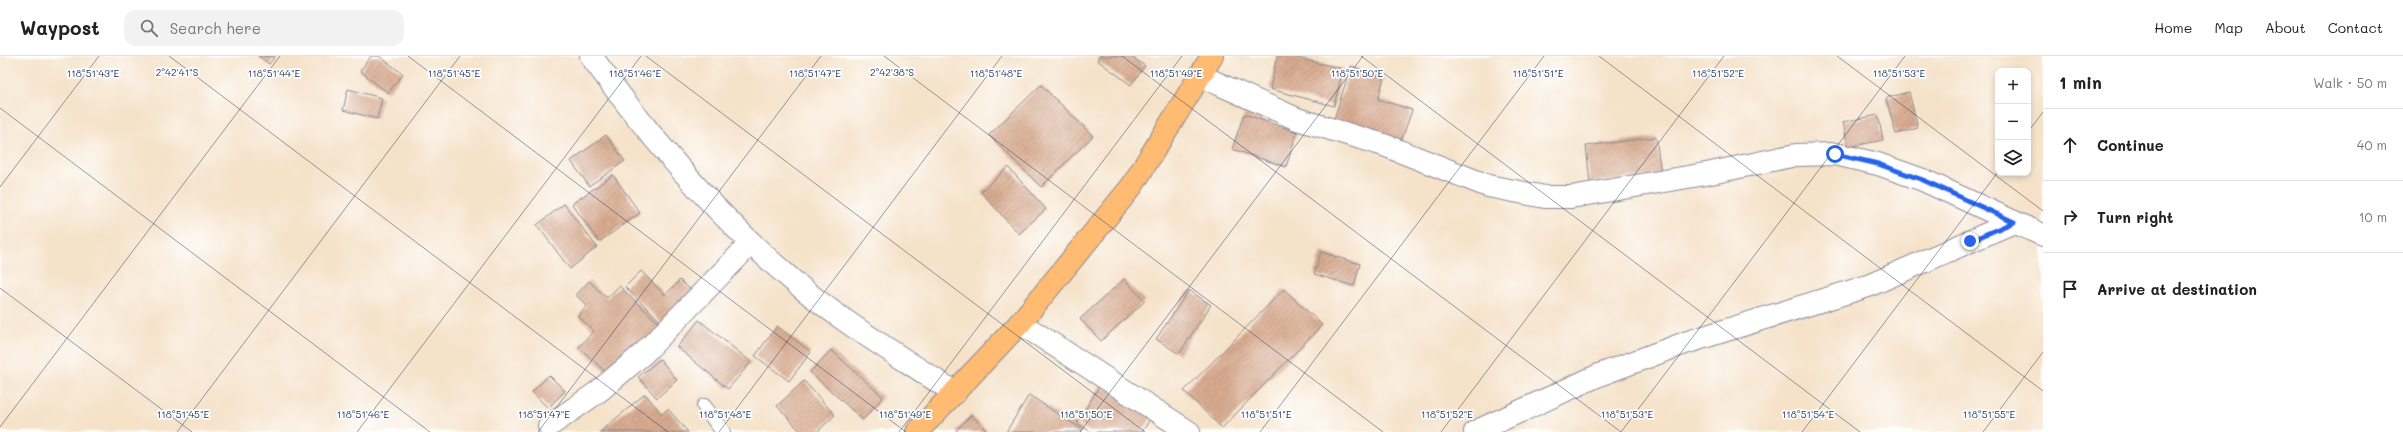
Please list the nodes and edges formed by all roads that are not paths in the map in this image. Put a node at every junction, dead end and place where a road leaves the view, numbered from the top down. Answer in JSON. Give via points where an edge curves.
{"nodes":[{"id":1,"x":591,"y":56,"type":"edge"},
{"id":2,"x":1212,"y":56,"type":"edge"},
{"id":3,"x":1201,"y":76,"type":"junction"},
{"id":4,"x":2014,"y":222,"type":"junction"},
{"id":5,"x":2043,"y":235,"type":"edge"},
{"id":6,"x":751,"y":243,"type":"junction"},
{"id":7,"x":1020,"y":323,"type":"junction"},
{"id":8,"x":955,"y":393,"type":"junction"},
{"id":9,"x":704,"y":406,"type":"dead end"},
{"id":10,"x":549,"y":426,"type":"dead end"},
{"id":11,"x":723,"y":432,"type":"edge"},
{"id":12,"x":917,"y":432,"type":"edge"},
{"id":13,"x":1190,"y":432,"type":"edge"},
{"id":14,"x":1475,"y":432,"type":"edge"}],
"edges":[{"from":1,"to":6,"type":"street","via":[[684,175]]},
{"from":2,"to":3,"type":"highway"},
{"from":3,"to":4,"type":"street","via":[[1297,119],[1384,145],[1488,186],[1545,197],[1571,197],[1711,173],[1796,155],[1835,154],[1878,164],[1923,180]]},
{"from":3,"to":7,"type":"highway","via":[[1132,186]]},
{"from":4,"to":5,"type":"street"},
{"from":4,"to":14,"type":"street","via":[[1868,286],[1685,344],[1599,375]]},
{"from":6,"to":8,"type":"street","via":[[791,280],[835,313]]},
{"from":6,"to":10,"type":"street","via":[[645,352],[599,391]]},
{"from":7,"to":8,"type":"highway"},
{"from":7,"to":13,"type":"street"},
{"from":8,"to":12,"type":"highway"},
{"from":9,"to":11,"type":"lane"}]}
